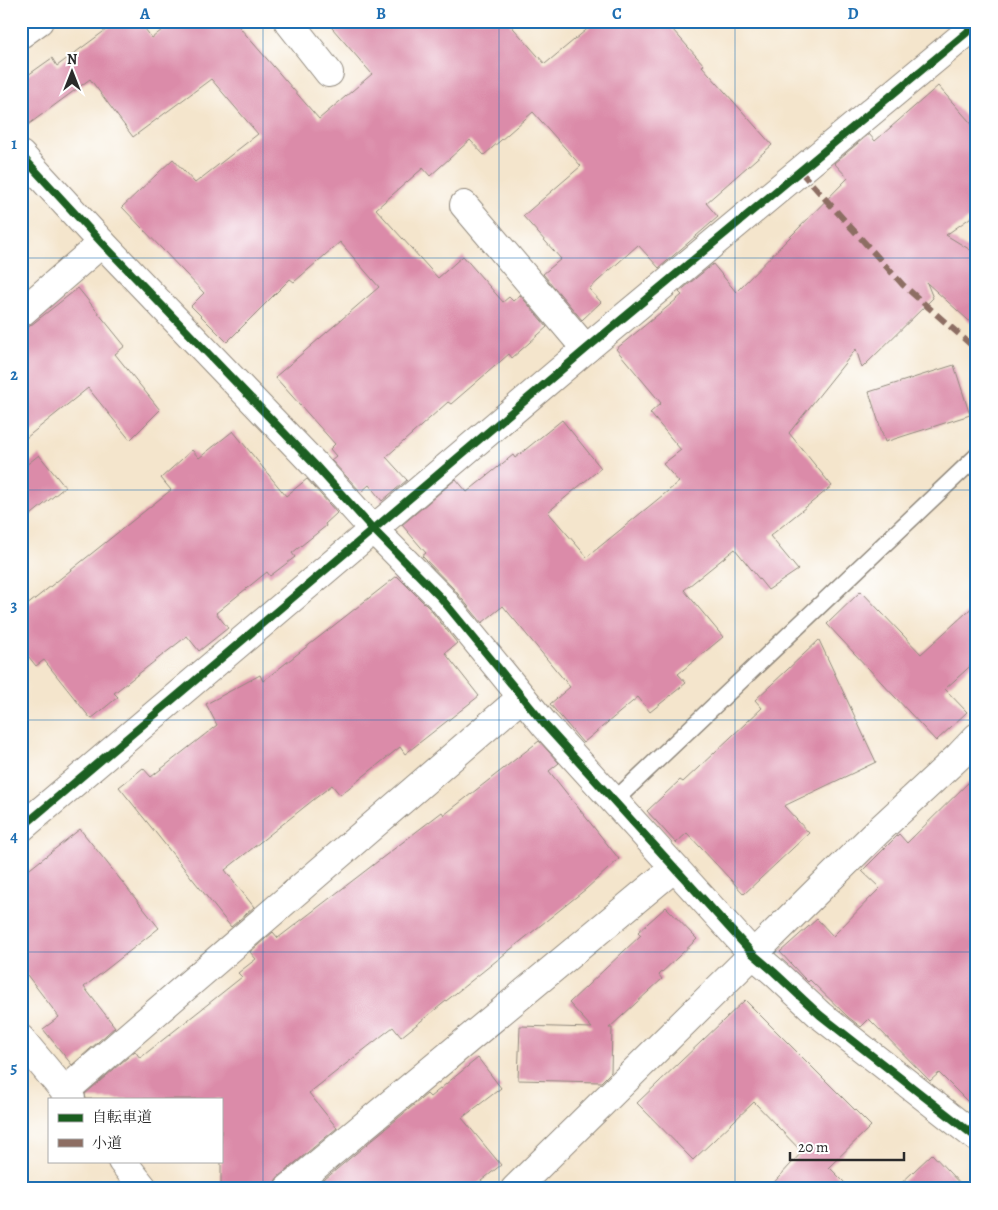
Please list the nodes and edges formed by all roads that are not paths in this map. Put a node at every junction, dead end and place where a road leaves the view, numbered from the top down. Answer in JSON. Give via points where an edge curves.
{"nodes":[{"id":1,"x":39,"y":21,"type":"edge"},
{"id":2,"x":288,"y":21,"type":"edge"},
{"id":3,"x":977,"y":24,"type":"edge"},
{"id":4,"x":21,"y":34,"type":"edge"},
{"id":5,"x":329,"y":73,"type":"dead end"},
{"id":6,"x":21,"y":155,"type":"edge"},
{"id":7,"x":464,"y":205,"type":"dead end"},
{"id":8,"x":102,"y":243,"type":"junction"},
{"id":9,"x":21,"y":313,"type":"edge"},
{"id":10,"x":586,"y":349,"type":"junction"},
{"id":11,"x":977,"y":456,"type":"edge"},
{"id":12,"x":373,"y":529,"type":"junction"},
{"id":13,"x":522,"y":697,"type":"junction"},
{"id":14,"x":977,"y":737,"type":"edge"},
{"id":15,"x":614,"y":801,"type":"junction"},
{"id":16,"x":21,"y":828,"type":"edge"},
{"id":17,"x":674,"y":868,"type":"junction"},
{"id":18,"x":753,"y":954,"type":"junction"},
{"id":19,"x":21,"y":1039,"type":"edge"},
{"id":20,"x":68,"y":1095,"type":"edge"},
{"id":21,"x":977,"y":1138,"type":"edge"},
{"id":22,"x":123,"y":1162,"type":"edge"},
{"id":23,"x":144,"y":1189,"type":"edge"},
{"id":24,"x":288,"y":1189,"type":"edge"},
{"id":25,"x":515,"y":1189,"type":"edge"}],
"edges":[{"from":1,"to":4,"type":"street"},
{"from":2,"to":5,"type":"street"},
{"from":3,"to":10,"type":"street"},
{"from":6,"to":8,"type":"street"},
{"from":7,"to":10,"type":"street"},
{"from":8,"to":9,"type":"street"},
{"from":8,"to":12,"type":"street"},
{"from":10,"to":12,"type":"street"},
{"from":11,"to":15,"type":"lane"},
{"from":12,"to":13,"type":"street","via":[[440,598]]},
{"from":12,"to":16,"type":"street"},
{"from":13,"to":15,"type":"street"},
{"from":13,"to":20,"type":"street"},
{"from":14,"to":18,"type":"street"},
{"from":15,"to":17,"type":"street"},
{"from":17,"to":18,"type":"street"},
{"from":17,"to":24,"type":"street"},
{"from":18,"to":21,"type":"street","via":[[820,1015]]},
{"from":18,"to":25,"type":"street"},
{"from":19,"to":20,"type":"street"},
{"from":22,"to":23,"type":"street"}]}
